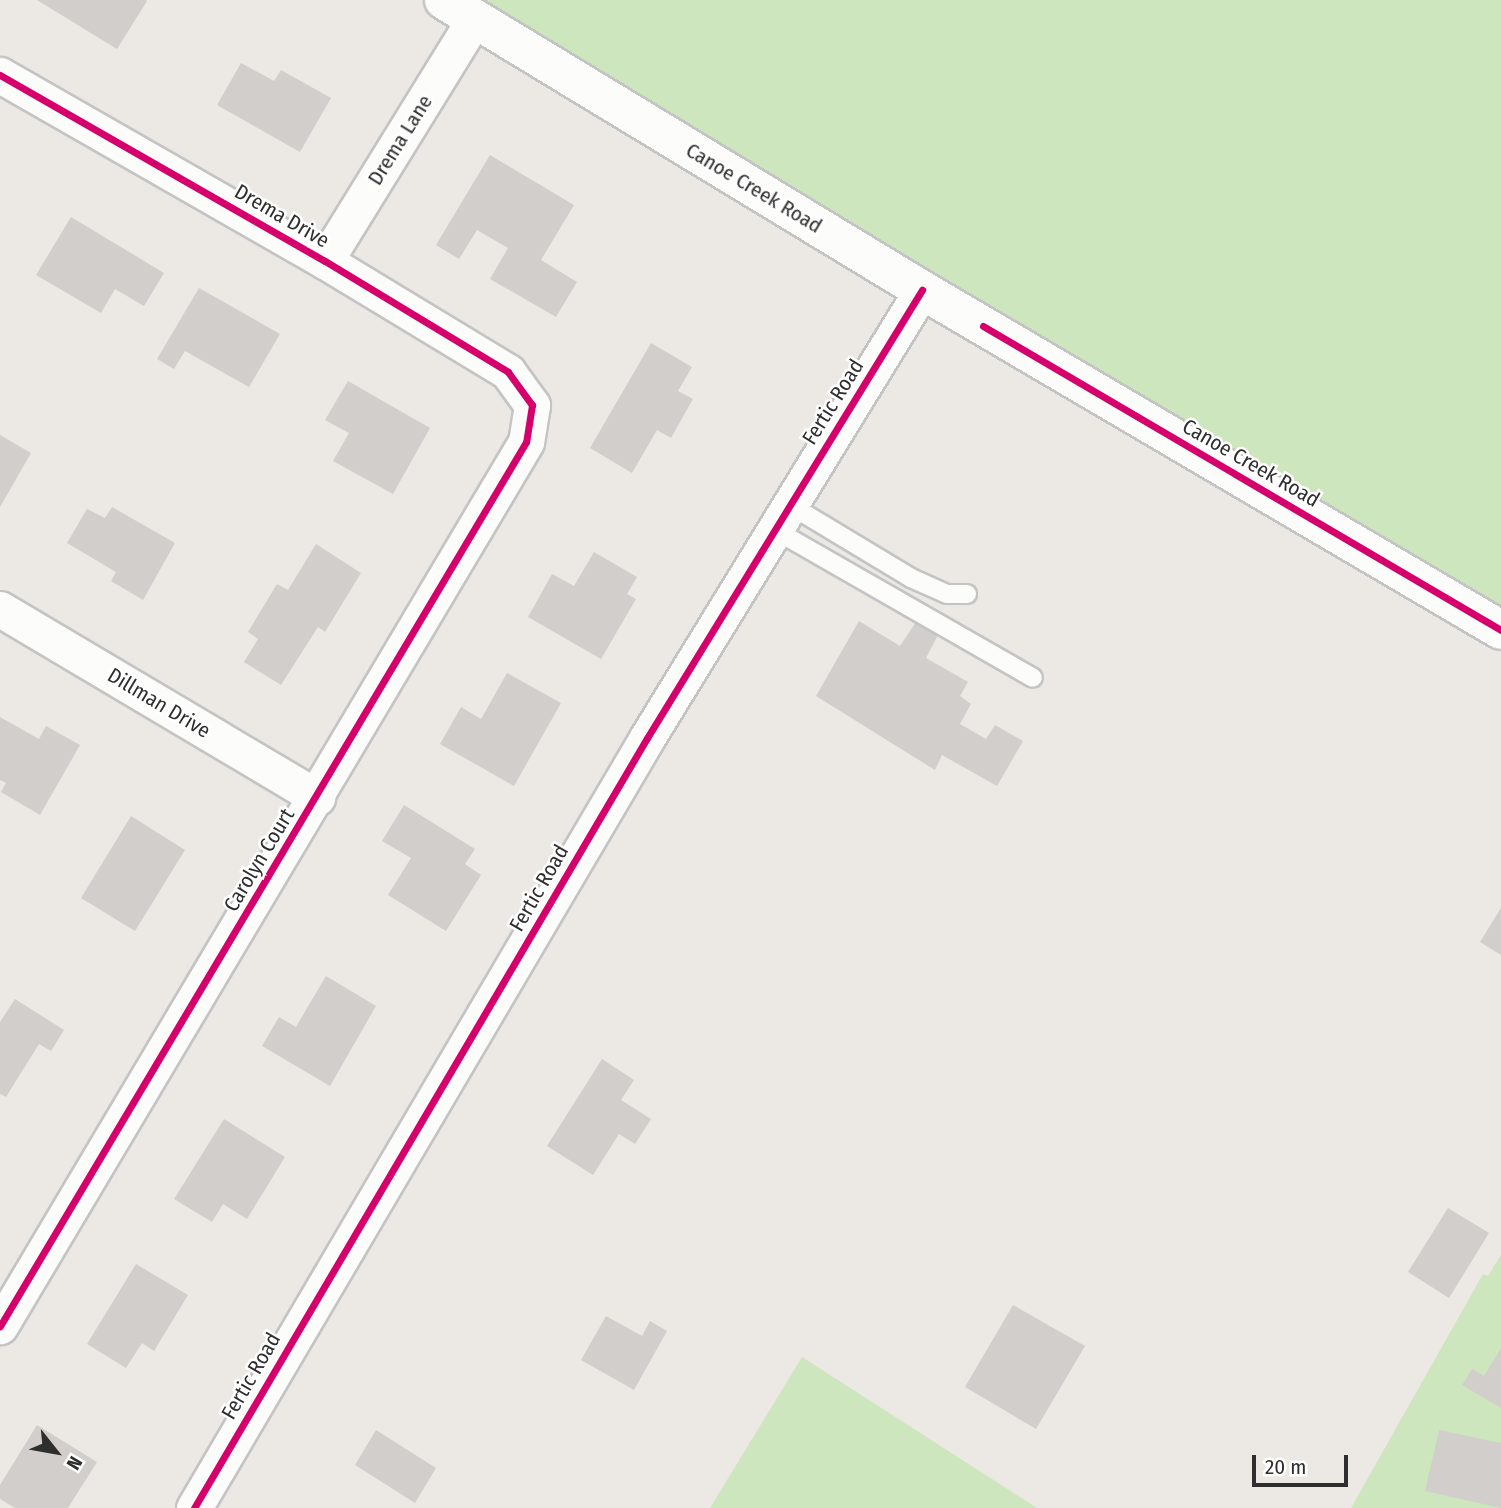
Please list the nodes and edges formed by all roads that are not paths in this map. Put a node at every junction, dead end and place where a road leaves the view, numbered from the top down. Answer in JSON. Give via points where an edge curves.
{"nodes":[{"id":1,"x":459,"y":9,"type":"edge"},
{"id":2,"x":0,"y":75,"type":"edge"},
{"id":3,"x":324,"y":261,"type":"junction"},
{"id":4,"x":922,"y":290,"type":"junction"},
{"id":5,"x":532,"y":405,"type":"joint"},
{"id":6,"x":783,"y":518,"type":"junction"},
{"id":7,"x":967,"y":594,"type":"dead end"},
{"id":8,"x":0,"y":609,"type":"edge"},
{"id":9,"x":1501,"y":630,"type":"edge"},
{"id":10,"x":1033,"y":678,"type":"dead end"},
{"id":11,"x":317,"y":797,"type":"junction"},
{"id":12,"x":0,"y":1326,"type":"edge"},
{"id":13,"x":194,"y":1508,"type":"edge"}],
"edges":[{"from":1,"to":3,"type":"street","name":"Drema Lane"},
{"from":1,"to":4,"type":"main road","name":"Canoe Creek Road"},
{"from":2,"to":3,"type":"street","name":"Drema Drive"},
{"from":3,"to":5,"type":"street","name":"Drema Drive","via":[[508,372]]},
{"from":4,"to":6,"type":"street","name":"Fertic Road"},
{"from":4,"to":9,"type":"main road","name":"Canoe Creek Road"},
{"from":5,"to":11,"type":"street","name":"Carolyn Court","via":[[526,442]]},
{"from":6,"to":7,"type":"lane","via":[[947,594]]},
{"from":6,"to":10,"type":"lane"},
{"from":6,"to":13,"type":"street","name":"Fertic Road","via":[[647,738]]},
{"from":8,"to":11,"type":"street","name":"Dillman Drive"},
{"from":11,"to":12,"type":"street","name":"Carolyn Court"}]}
